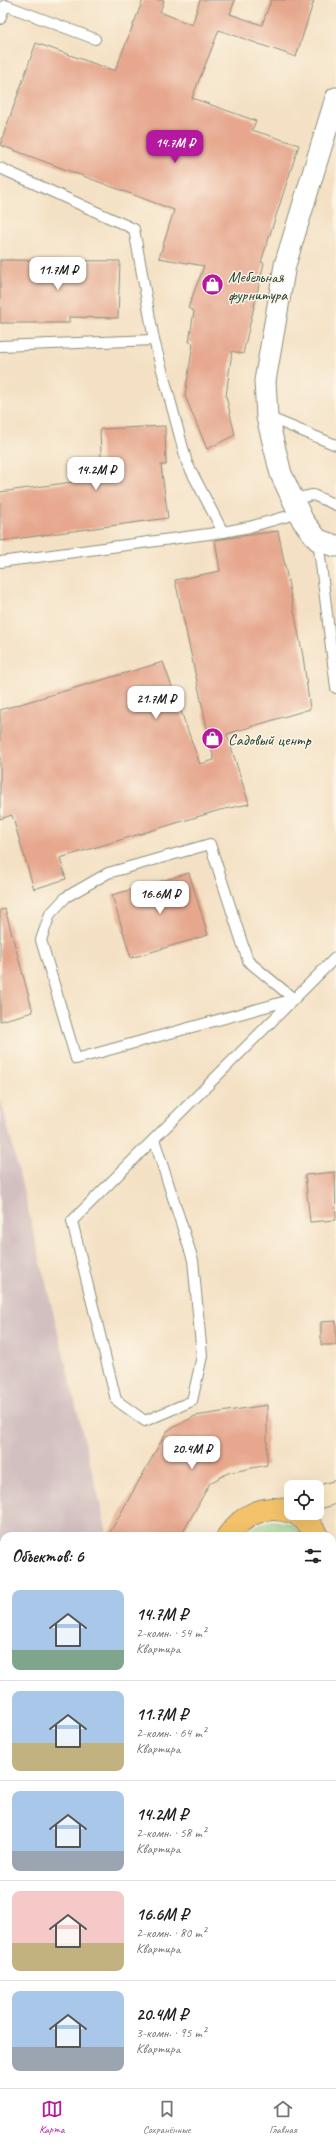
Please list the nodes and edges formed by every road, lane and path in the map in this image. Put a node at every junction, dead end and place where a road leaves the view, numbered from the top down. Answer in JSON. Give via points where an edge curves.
{"nodes":[{"id":1,"x":0,"y":19,"type":"edge"},
{"id":2,"x":95,"y":39,"type":"dead end"},
{"id":3,"x":336,"y":98,"type":"edge"},
{"id":4,"x":0,"y":168,"type":"edge"},
{"id":5,"x":154,"y":340,"type":"junction"},
{"id":6,"x":0,"y":346,"type":"edge"},
{"id":7,"x":267,"y":417,"type":"junction"},
{"id":8,"x":336,"y":445,"type":"edge"},
{"id":9,"x":336,"y":505,"type":"edge"},
{"id":10,"x":296,"y":506,"type":"junction"},
{"id":11,"x":223,"y":532,"type":"junction"},
{"id":12,"x":327,"y":543,"type":"edge"},
{"id":13,"x":0,"y":562,"type":"edge"},
{"id":14,"x":336,"y":688,"type":"edge"},
{"id":15,"x":336,"y":958,"type":"edge"},
{"id":16,"x":294,"y":999,"type":"junction"},
{"id":17,"x":154,"y":1139,"type":"junction"},
{"id":18,"x":336,"y":1492,"type":"edge"},
{"id":19,"x":324,"y":1496,"type":"edge"},
{"id":20,"x":284,"y":1506,"type":"edge"},
{"id":21,"x":284,"y":1509,"type":"edge"},
{"id":22,"x":266,"y":1510,"type":"junction"},
{"id":23,"x":306,"y":1520,"type":"edge"},
{"id":24,"x":232,"y":1532,"type":"edge"},
{"id":25,"x":315,"y":1532,"type":"edge"}],
"edges":[{"from":1,"to":2,"type":"lane","via":[[5,5]]},
{"from":3,"to":7,"type":"street","via":[[285,265],[265,381]]},
{"from":4,"to":5,"type":"lane","via":[[134,229]]},
{"from":5,"to":6,"type":"lane"},
{"from":5,"to":11,"type":"lane","via":[[188,463]]},
{"from":7,"to":8,"type":"lane"},
{"from":7,"to":10,"type":"street","via":[[281,474]]},
{"from":9,"to":10,"type":"lane","via":[[313,495]]},
{"from":10,"to":11,"type":"lane","via":[[249,527]]},
{"from":10,"to":12,"type":"street"},
{"from":11,"to":13,"type":"lane"},
{"from":12,"to":14,"type":"lane"},
{"from":15,"to":16,"type":"lane"},
{"from":16,"to":16,"type":"lane","via":[[248,961],[210,844],[108,873],[66,897],[50,914],[41,940],[76,1059]]},
{"from":16,"to":17,"type":"lane"},
{"from":17,"to":17,"type":"lane","via":[[72,1221],[116,1400],[145,1421],[192,1401],[202,1356],[193,1260]]},
{"from":18,"to":19,"type":"main road"},
{"from":20,"to":22,"type":"main road"},
{"from":21,"to":22,"type":"highway"},
{"from":22,"to":24,"type":"highway","via":[[245,1517]]},
{"from":23,"to":25,"type":"highway"}]}
